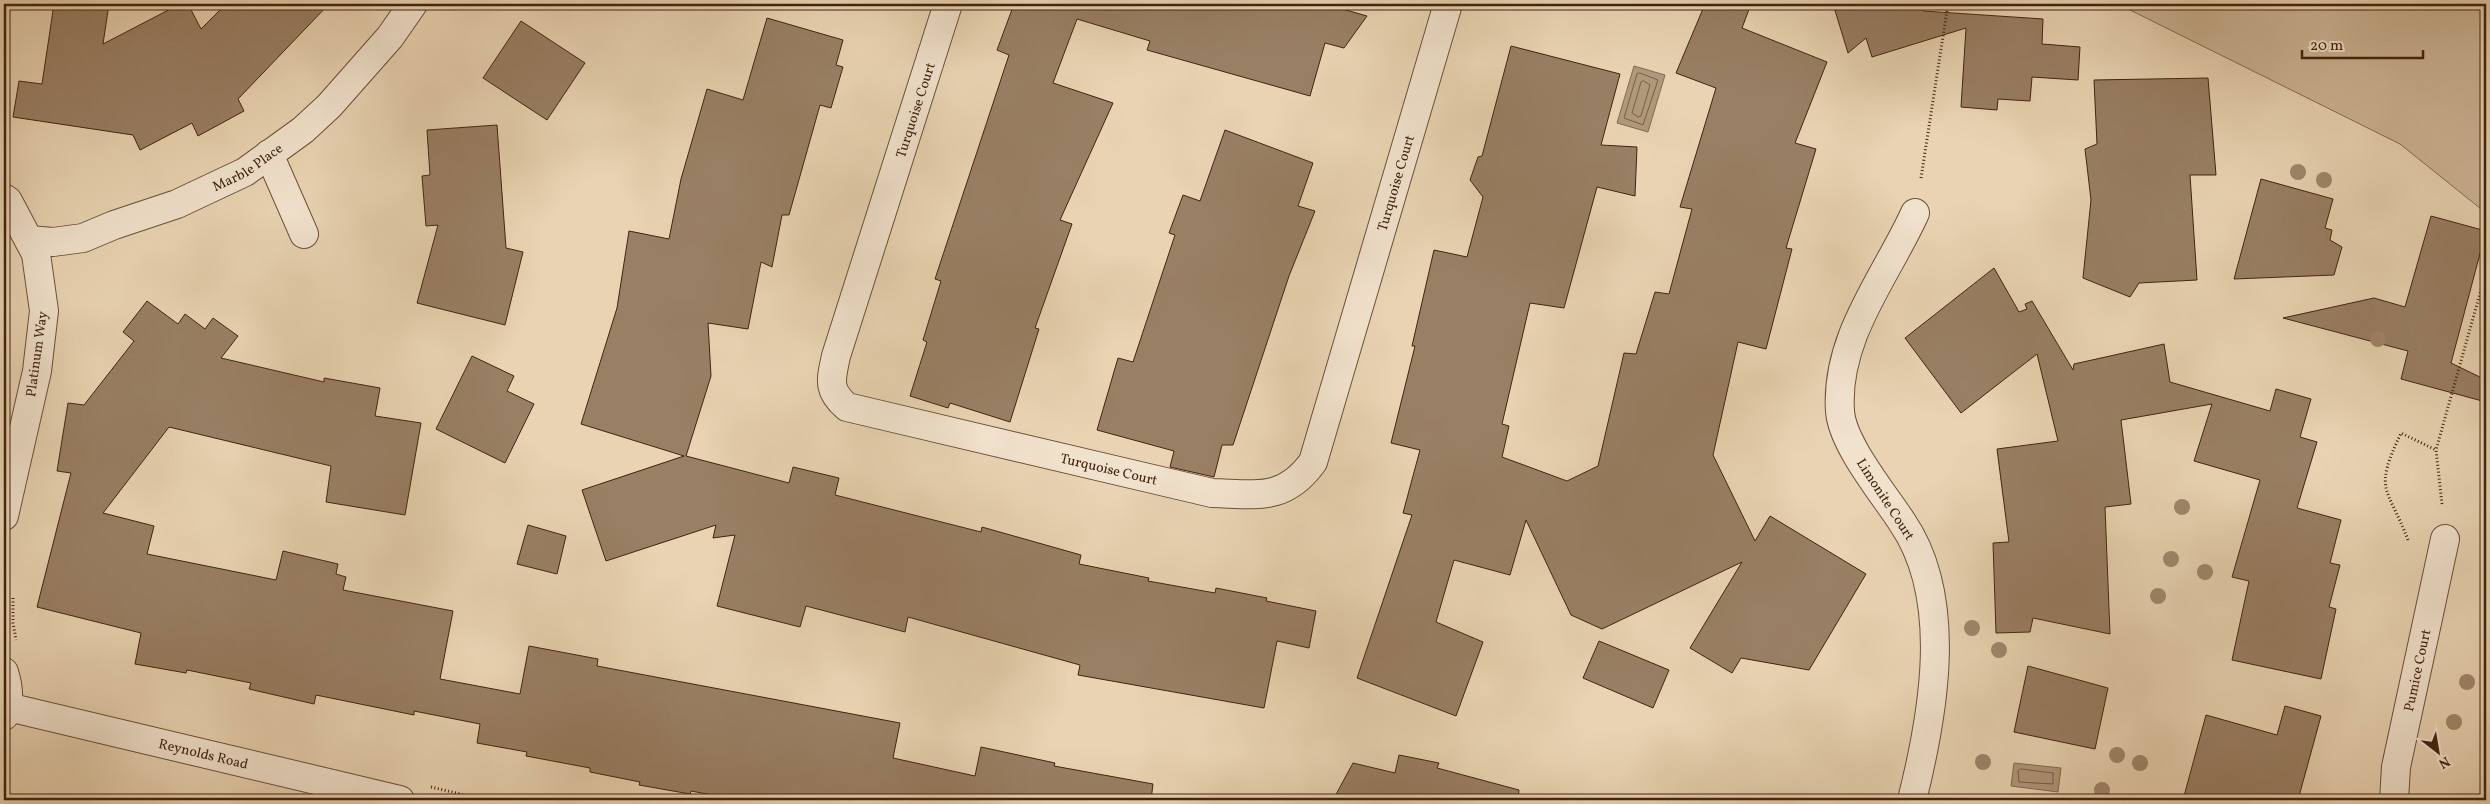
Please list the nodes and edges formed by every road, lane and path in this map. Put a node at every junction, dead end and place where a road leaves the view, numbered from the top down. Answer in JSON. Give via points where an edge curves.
{"nodes":[{"id":1,"x":413,"y":4,"type":"edge"},
{"id":2,"x":948,"y":4,"type":"edge"},
{"id":3,"x":1948,"y":4,"type":"edge"},
{"id":4,"x":1445,"y":9,"type":"edge"},
{"id":5,"x":269,"y":154,"type":"junction"},
{"id":6,"x":4,"y":198,"type":"edge"},
{"id":7,"x":1915,"y":213,"type":"joint"},
{"id":8,"x":304,"y":234,"type":"dead end"},
{"id":9,"x":28,"y":240,"type":"junction"},
{"id":10,"x":2486,"y":272,"type":"edge"},
{"id":11,"x":4,"y":516,"type":"edge"},
{"id":12,"x":2445,"y":539,"type":"joint"},
{"id":13,"x":4,"y":672,"type":"edge"},
{"id":14,"x":6,"y":711,"type":"edge"},
{"id":15,"x":400,"y":800,"type":"edge"},
{"id":16,"x":1912,"y":800,"type":"edge"},
{"id":17,"x":2394,"y":800,"type":"edge"}],
"edges":[{"from":1,"to":5,"type":"street","name":"Marble Place","via":[[390,37],[329,106]]},
{"from":2,"to":4,"type":"street","name":"Turquoise Court","via":[[836,356],[832,380],[835,397],[847,407],[1212,493],[1276,492],[1301,479],[1313,462]]},
{"from":3,"to":7,"type":"path"},
{"from":5,"to":8,"type":"street"},
{"from":5,"to":9,"type":"street","name":"Marble Place","via":[[246,172],[177,204],[83,238],[53,242]]},
{"from":6,"to":9,"type":"street","name":"Platinum Way"},
{"from":7,"to":16,"type":"street","name":"Limonite Court","via":[[1853,333],[1842,374],[1840,412],[1844,434],[1917,548],[1934,618],[1935,680],[1925,747]]},
{"from":9,"to":11,"type":"street","name":"Platinum Way","via":[[36,254],[44,311],[37,371]]},
{"from":10,"to":12,"type":"path","via":[[2436,450]]},
{"from":12,"to":17,"type":"street","name":"Pumice Court","via":[[2396,767]]},
{"from":13,"to":14,"type":"street","via":[[9,690]]},
{"from":14,"to":15,"type":"street","name":"Reynolds Road"}]}
